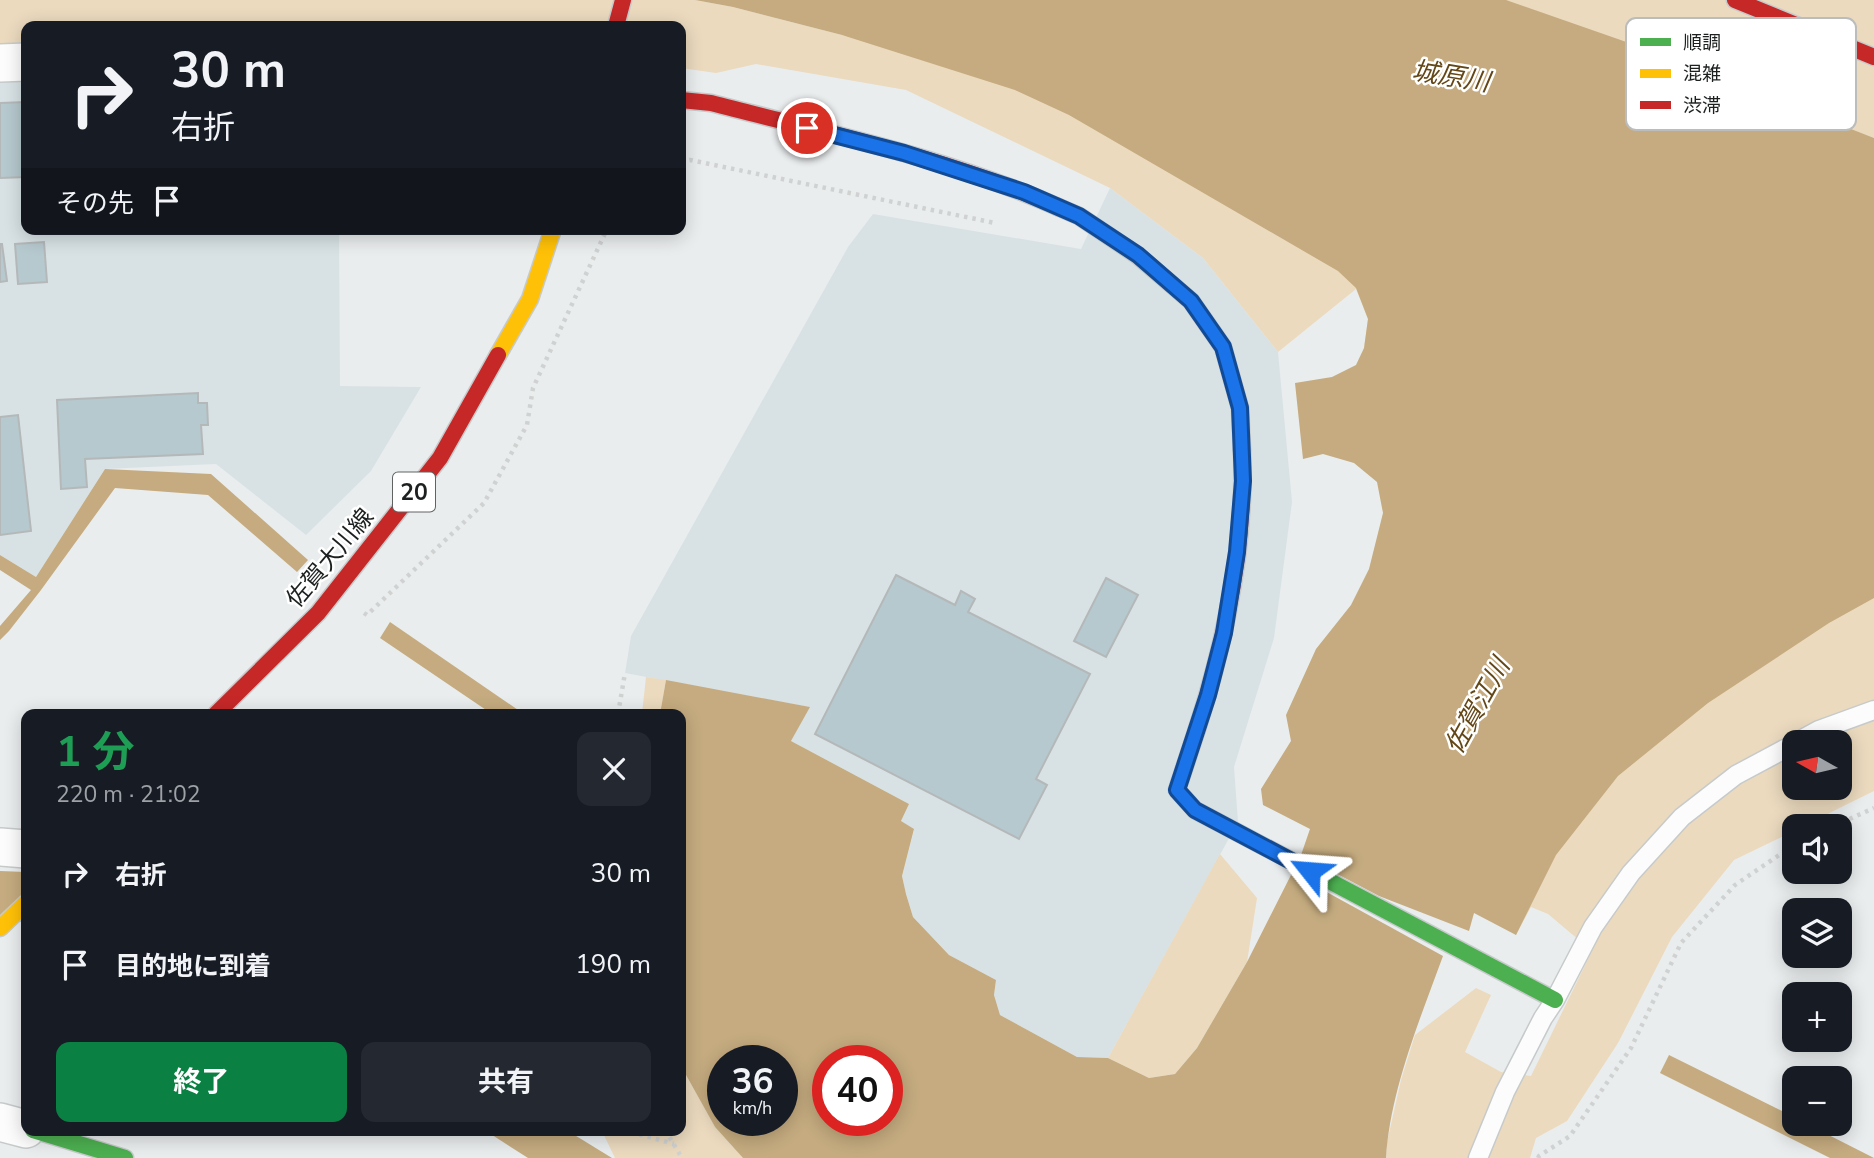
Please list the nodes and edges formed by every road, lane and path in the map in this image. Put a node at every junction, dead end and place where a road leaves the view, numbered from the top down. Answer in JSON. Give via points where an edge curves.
{"nodes":[{"id":1,"x":623,"y":0,"type":"edge"},
{"id":2,"x":1735,"y":0,"type":"edge"},
{"id":3,"x":1779,"y":18,"type":"edge"},
{"id":4,"x":617,"y":21,"type":"edge"},
{"id":5,"x":1856,"y":50,"type":"edge"},
{"id":6,"x":1874,"y":57,"type":"edge"},
{"id":7,"x":21,"y":62,"type":"edge"},
{"id":8,"x":0,"y":63,"type":"edge"},
{"id":9,"x":686,"y":100,"type":"edge"},
{"id":10,"x":686,"y":160,"type":"edge"},
{"id":11,"x":1006,"y":225,"type":"dead end"},
{"id":12,"x":551,"y":235,"type":"edge"},
{"id":13,"x":604,"y":235,"type":"edge"},
{"id":14,"x":336,"y":591,"type":"junction"},
{"id":15,"x":625,"y":673,"type":"dead end"},
{"id":16,"x":221,"y":709,"type":"edge"},
{"id":17,"x":619,"y":709,"type":"edge"},
{"id":18,"x":1874,"y":710,"type":"edge"},
{"id":19,"x":1819,"y":730,"type":"edge"},
{"id":20,"x":1782,"y":750,"type":"edge"},
{"id":21,"x":1874,"y":808,"type":"edge"},
{"id":22,"x":1852,"y":818,"type":"edge"},
{"id":23,"x":0,"y":847,"type":"edge"},
{"id":24,"x":21,"y":849,"type":"edge"},
{"id":25,"x":1782,"y":853,"type":"edge"},
{"id":26,"x":21,"y":908,"type":"edge"},
{"id":27,"x":0,"y":928,"type":"edge"},
{"id":28,"x":1555,"y":1000,"type":"junction"},
{"id":29,"x":0,"y":1122,"type":"edge"},
{"id":30,"x":21,"y":1128,"type":"edge"},
{"id":31,"x":54,"y":1136,"type":"edge"},
{"id":32,"x":644,"y":1136,"type":"edge"},
{"id":33,"x":668,"y":1136,"type":"edge"},
{"id":34,"x":674,"y":1144,"type":"junction"},
{"id":35,"x":125,"y":1158,"type":"edge"},
{"id":36,"x":682,"y":1158,"type":"edge"},
{"id":37,"x":1478,"y":1158,"type":"edge"},
{"id":38,"x":1538,"y":1158,"type":"edge"}],
"edges":[{"from":1,"to":4,"type":"street"},
{"from":2,"to":3,"type":"street"},
{"from":5,"to":6,"type":"street"},
{"from":7,"to":8,"type":"street"},
{"from":9,"to":28,"type":"street","via":[[904,153],[1024,192],[1079,216],[1138,255],[1191,301],[1223,347],[1240,408],[1243,481],[1224,633],[1177,790],[1195,810]]},
{"from":10,"to":11,"type":"path"},
{"from":12,"to":14,"type":"street","name":"佐賀大川線","number":"20","via":[[530,299],[440,458]]},
{"from":13,"to":14,"type":"path","via":[[533,388],[527,425],[485,503],[367,615]]},
{"from":14,"to":16,"type":"street","name":"佐賀大川線","number":"20"},
{"from":15,"to":17,"type":"path"},
{"from":18,"to":19,"type":"lane"},
{"from":20,"to":28,"type":"lane","via":[[1735,775],[1682,817],[1631,873],[1601,916]]},
{"from":21,"to":22,"type":"path"},
{"from":23,"to":24,"type":"street"},
{"from":25,"to":38,"type":"path","via":[[1735,885],[1681,943],[1631,1048],[1570,1136]]},
{"from":26,"to":27,"type":"street"},
{"from":28,"to":37,"type":"lane","via":[[1505,1092]]},
{"from":29,"to":30,"type":"street"},
{"from":31,"to":35,"type":"street"},
{"from":32,"to":34,"type":"path"},
{"from":33,"to":34,"type":"path"},
{"from":34,"to":36,"type":"path"}]}
